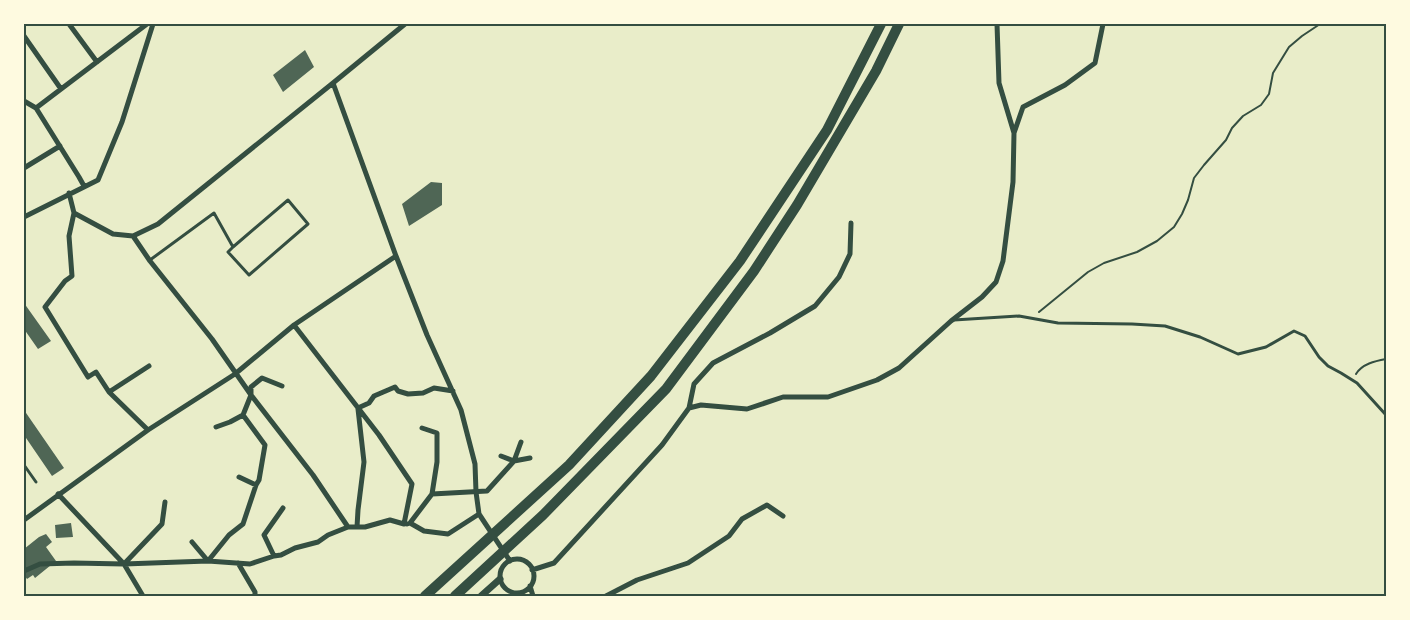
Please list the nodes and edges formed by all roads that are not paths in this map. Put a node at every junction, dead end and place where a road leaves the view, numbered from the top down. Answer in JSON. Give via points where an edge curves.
{"nodes":[{"id":1,"x":69,"y":24,"type":"edge"},
{"id":2,"x":147,"y":24,"type":"edge"},
{"id":3,"x":153,"y":24,"type":"edge"},
{"id":4,"x":405,"y":24,"type":"edge"},
{"id":5,"x":881,"y":24,"type":"edge"},
{"id":6,"x":899,"y":24,"type":"edge"},
{"id":7,"x":997,"y":24,"type":"edge"},
{"id":8,"x":1103,"y":24,"type":"edge"},
{"id":9,"x":24,"y":36,"type":"edge"},
{"id":10,"x":96,"y":62,"type":"junction"},
{"id":11,"x":333,"y":83,"type":"junction"},
{"id":12,"x":61,"y":89,"type":"junction"},
{"id":13,"x":24,"y":100,"type":"edge"},
{"id":14,"x":36,"y":108,"type":"junction"},
{"id":15,"x":1014,"y":134,"type":"junction"},
{"id":16,"x":60,"y":146,"type":"junction"},
{"id":17,"x":24,"y":168,"type":"edge"},
{"id":18,"x":84,"y":186,"type":"junction"},
{"id":19,"x":69,"y":193,"type":"junction"},
{"id":20,"x":74,"y":213,"type":"junction"},
{"id":21,"x":24,"y":217,"type":"edge"},
{"id":22,"x":851,"y":223,"type":"dead end"},
{"id":23,"x":133,"y":236,"type":"junction"},
{"id":24,"x":233,"y":247,"type":"junction"},
{"id":25,"x":396,"y":256,"type":"junction"},
{"id":26,"x":150,"y":261,"type":"junction"},
{"id":27,"x":951,"y":320,"type":"junction"},
{"id":28,"x":294,"y":325,"type":"junction"},
{"id":29,"x":148,"y":366,"type":"dead end"},
{"id":30,"x":235,"y":374,"type":"junction"},
{"id":31,"x":282,"y":386,"type":"dead end"},
{"id":32,"x":453,"y":391,"type":"junction"},
{"id":33,"x":109,"y":392,"type":"junction"},
{"id":34,"x":251,"y":395,"type":"junction"},
{"id":35,"x":358,"y":408,"type":"junction"},
{"id":36,"x":689,"y":408,"type":"junction"},
{"id":37,"x":243,"y":415,"type":"junction"},
{"id":38,"x":1386,"y":415,"type":"edge"},
{"id":39,"x":216,"y":427,"type":"dead end"},
{"id":40,"x":422,"y":428,"type":"dead end"},
{"id":41,"x":148,"y":430,"type":"junction"},
{"id":42,"x":521,"y":442,"type":"dead end"},
{"id":43,"x":501,"y":456,"type":"dead end"},
{"id":44,"x":530,"y":458,"type":"dead end"},
{"id":45,"x":514,"y":461,"type":"junction"},
{"id":46,"x":24,"y":465,"type":"edge"},
{"id":47,"x":240,"y":477,"type":"dead end"},
{"id":48,"x":36,"y":482,"type":"dead end"},
{"id":49,"x":256,"y":485,"type":"junction"},
{"id":50,"x":476,"y":492,"type":"junction"},
{"id":51,"x":58,"y":494,"type":"junction"},
{"id":52,"x":432,"y":494,"type":"junction"},
{"id":53,"x":165,"y":502,"type":"dead end"},
{"id":54,"x":283,"y":508,"type":"dead end"},
{"id":55,"x":479,"y":514,"type":"junction"},
{"id":56,"x":783,"y":516,"type":"dead end"},
{"id":57,"x":24,"y":520,"type":"edge"},
{"id":58,"x":407,"y":524,"type":"junction"},
{"id":59,"x":351,"y":527,"type":"junction"},
{"id":60,"x":192,"y":542,"type":"dead end"},
{"id":61,"x":274,"y":556,"type":"junction"},
{"id":62,"x":510,"y":561,"type":"junction"},
{"id":63,"x":208,"y":562,"type":"junction"},
{"id":64,"x":238,"y":563,"type":"junction"},
{"id":65,"x":124,"y":564,"type":"junction"},
{"id":66,"x":532,"y":570,"type":"junction"},
{"id":67,"x":24,"y":571,"type":"edge"},
{"id":68,"x":500,"y":579,"type":"junction"},
{"id":69,"x":530,"y":586,"type":"junction"},
{"id":70,"x":143,"y":596,"type":"edge"},
{"id":71,"x":255,"y":596,"type":"edge"},
{"id":72,"x":425,"y":596,"type":"edge"},
{"id":73,"x":455,"y":596,"type":"edge"},
{"id":74,"x":481,"y":596,"type":"edge"},
{"id":75,"x":533,"y":596,"type":"edge"},
{"id":76,"x":606,"y":596,"type":"edge"}],
"edges":[{"from":1,"to":10,"type":"street"},
{"from":2,"to":10,"type":"street"},
{"from":3,"to":18,"type":"street","via":[[122,122],[98,180]]},
{"from":4,"to":11,"type":"street"},
{"from":5,"to":72,"type":"highway","via":[[826,130],[740,261],[651,376],[569,465]]},
{"from":6,"to":73,"type":"highway","via":[[876,71],[797,205],[754,271],[666,389],[543,514]]},
{"from":7,"to":15,"type":"street","via":[[999,83]]},
{"from":8,"to":15,"type":"street","via":[[1095,63],[1065,85],[1023,107]]},
{"from":9,"to":12,"type":"street"},
{"from":10,"to":12,"type":"street"},
{"from":11,"to":23,"type":"street","via":[[158,224]]},
{"from":11,"to":25,"type":"street"},
{"from":12,"to":14,"type":"street"},
{"from":13,"to":14,"type":"street"},
{"from":14,"to":16,"type":"street"},
{"from":15,"to":27,"type":"street","via":[[1012,190],[1003,261],[996,282]]},
{"from":16,"to":17,"type":"street"},
{"from":16,"to":18,"type":"street"},
{"from":18,"to":19,"type":"street"},
{"from":19,"to":20,"type":"street"},
{"from":19,"to":21,"type":"street"},
{"from":20,"to":23,"type":"street","via":[[113,234]]},
{"from":20,"to":33,"type":"street","via":[[69,236],[72,276],[45,307],[88,377],[96,372]]},
{"from":22,"to":36,"type":"street","via":[[850,254],[839,277],[815,306],[714,363],[694,384]]},
{"from":23,"to":26,"type":"street"},
{"from":24,"to":24,"type":"lane","via":[[228,252],[249,275],[308,224],[288,200]]},
{"from":24,"to":26,"type":"lane","via":[[214,213]]},
{"from":25,"to":28,"type":"street"},
{"from":25,"to":32,"type":"street"},
{"from":26,"to":30,"type":"street","via":[[212,339]]},
{"from":27,"to":36,"type":"street","via":[[899,368],[877,380],[828,397],[784,397],[747,409],[701,405]]},
{"from":27,"to":38,"type":"lane","via":[[1019,316],[1058,323],[1165,326],[1238,354],[1266,347],[1294,331],[1305,336],[1328,366],[1357,383]]},
{"from":28,"to":30,"type":"street"},
{"from":28,"to":35,"type":"street"},
{"from":29,"to":33,"type":"street"},
{"from":30,"to":34,"type":"street"},
{"from":30,"to":41,"type":"street"},
{"from":31,"to":34,"type":"street","via":[[262,378],[250,387]]},
{"from":32,"to":35,"type":"street","via":[[434,388],[408,394],[396,387],[374,396],[369,403]]},
{"from":32,"to":50,"type":"street","via":[[462,410],[475,464]]},
{"from":33,"to":41,"type":"street"},
{"from":34,"to":37,"type":"street"},
{"from":34,"to":59,"type":"street"},
{"from":35,"to":58,"type":"street","via":[[412,484]]},
{"from":35,"to":59,"type":"street","via":[[364,462],[357,527]]},
{"from":36,"to":66,"type":"street","via":[[662,445],[554,563]]},
{"from":37,"to":39,"type":"street"},
{"from":37,"to":49,"type":"street","via":[[265,445]]},
{"from":40,"to":52,"type":"street","via":[[437,433]]},
{"from":41,"to":51,"type":"street"},
{"from":42,"to":45,"type":"street"},
{"from":43,"to":45,"type":"street"},
{"from":44,"to":45,"type":"street"},
{"from":45,"to":50,"type":"street","via":[[487,491]]},
{"from":46,"to":48,"type":"lane"},
{"from":47,"to":49,"type":"street"},
{"from":49,"to":63,"type":"street","via":[[243,524]]},
{"from":50,"to":52,"type":"street"},
{"from":50,"to":55,"type":"street"},
{"from":51,"to":57,"type":"street"},
{"from":51,"to":65,"type":"street"},
{"from":52,"to":58,"type":"street"},
{"from":53,"to":65,"type":"street","via":[[162,524]]},
{"from":54,"to":61,"type":"street","via":[[264,535]]},
{"from":55,"to":58,"type":"street","via":[[448,534]]},
{"from":55,"to":62,"type":"street"},
{"from":56,"to":76,"type":"street","via":[[767,505],[742,519],[730,536],[688,563],[636,580]]},
{"from":58,"to":59,"type":"street","via":[[390,520]]},
{"from":59,"to":61,"type":"street"},
{"from":60,"to":63,"type":"street"},
{"from":61,"to":64,"type":"street","via":[[250,564]]},
{"from":62,"to":66,"type":"street","via":[[525,562]]},
{"from":62,"to":68,"type":"street","via":[[502,568]]},
{"from":63,"to":64,"type":"street"},
{"from":63,"to":65,"type":"street"},
{"from":64,"to":71,"type":"street"},
{"from":65,"to":67,"type":"street","via":[[40,564]]},
{"from":65,"to":70,"type":"street"},
{"from":66,"to":69,"type":"street"},
{"from":68,"to":69,"type":"street","via":[[516,593]]},
{"from":68,"to":74,"type":"street"},
{"from":69,"to":75,"type":"street"}]}
